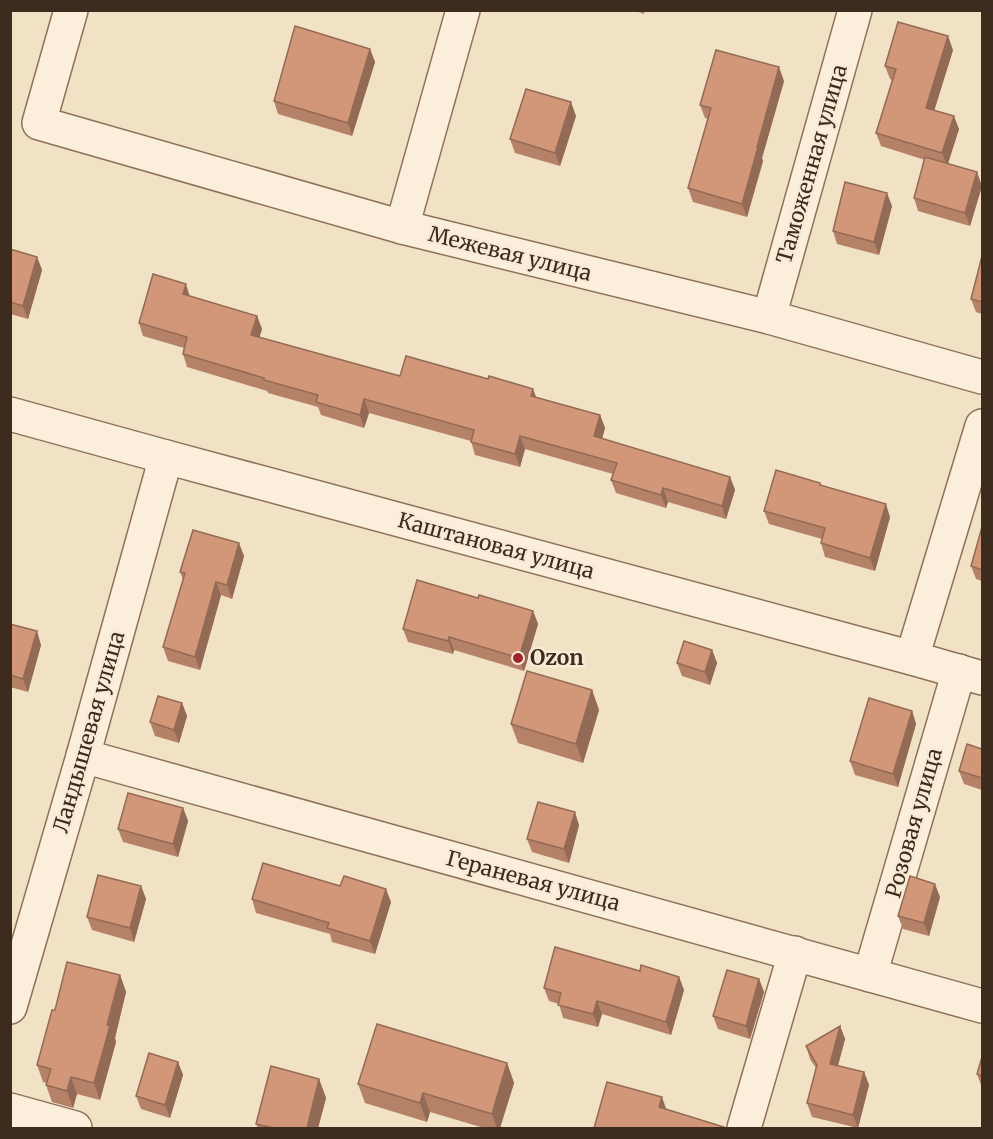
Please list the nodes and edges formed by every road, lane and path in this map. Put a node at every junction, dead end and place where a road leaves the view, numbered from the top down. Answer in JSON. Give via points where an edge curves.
{"nodes":[{"id":1,"x":71,"y":10,"type":"edge"},
{"id":2,"x":463,"y":10,"type":"edge"},
{"id":3,"x":855,"y":10,"type":"edge"},
{"id":4,"x":402,"y":227,"type":"junction"},
{"id":5,"x":769,"y":317,"type":"junction"},
{"id":6,"x":982,"y":377,"type":"edge"},
{"id":7,"x":10,"y":414,"type":"edge"},
{"id":8,"x":982,"y":426,"type":"edge"},
{"id":9,"x":166,"y":457,"type":"junction"},
{"id":10,"x":912,"y":658,"type":"junction"},
{"id":11,"x":971,"y":675,"type":"edge"},
{"id":12,"x":83,"y":756,"type":"junction"},
{"id":13,"x":795,"y":953,"type":"junction"},
{"id":14,"x":870,"y":975,"type":"junction"},
{"id":15,"x":982,"y":1006,"type":"edge"},
{"id":16,"x":10,"y":1007,"type":"edge"},
{"id":17,"x":10,"y":1110,"type":"edge"},
{"id":18,"x":75,"y":1128,"type":"edge"},
{"id":19,"x":744,"y":1128,"type":"edge"}],
"edges":[{"from":1,"to":4,"type":"street","name":"Межевая улица","via":[[39,123]]},
{"from":2,"to":4,"type":"street"},
{"from":3,"to":5,"type":"street","name":"Таможенная улица"},
{"from":4,"to":5,"type":"street","name":"Межевая улица"},
{"from":5,"to":6,"type":"street","name":"Межевая улица"},
{"from":7,"to":9,"type":"street","name":"Каштановая улица"},
{"from":8,"to":10,"type":"street"},
{"from":9,"to":10,"type":"street","name":"Каштановая улица"},
{"from":9,"to":12,"type":"street","name":"Ландышевая улица"},
{"from":10,"to":11,"type":"street","name":"Каштановая улица"},
{"from":11,"to":14,"type":"street","name":"Розовая улица"},
{"from":12,"to":13,"type":"street","name":"Гераневая улица"},
{"from":12,"to":16,"type":"street","name":"Ландышевая улица"},
{"from":13,"to":14,"type":"street","name":"Гераневая улица"},
{"from":13,"to":19,"type":"street"},
{"from":14,"to":15,"type":"street","name":"Гераневая улица"},
{"from":17,"to":18,"type":"street"}]}
